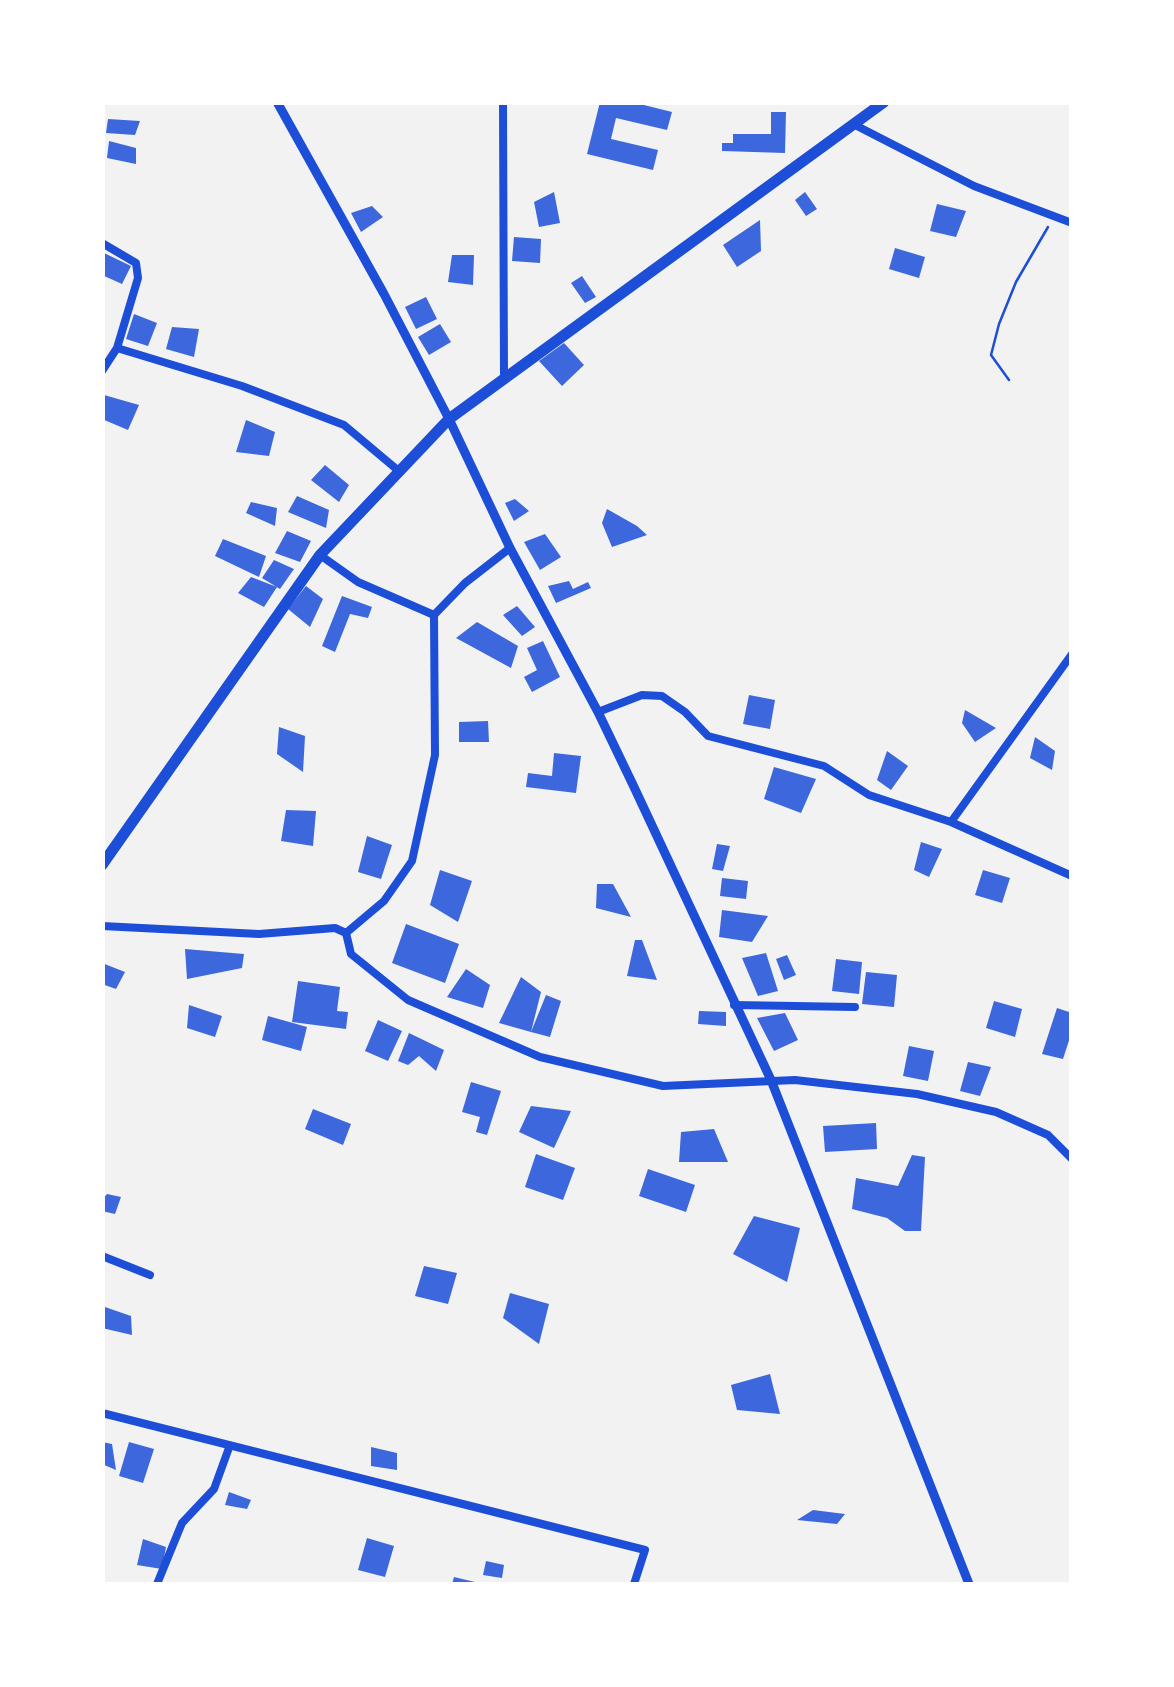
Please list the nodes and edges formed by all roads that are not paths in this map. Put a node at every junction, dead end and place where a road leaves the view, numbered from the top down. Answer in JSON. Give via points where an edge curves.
{"nodes":[{"id":1,"x":276,"y":102,"type":"edge"},
{"id":2,"x":504,"y":102,"type":"edge"},
{"id":3,"x":884,"y":102,"type":"edge"},
{"id":4,"x":855,"y":125,"type":"junction"},
{"id":5,"x":1072,"y":223,"type":"edge"},
{"id":6,"x":102,"y":243,"type":"edge"},
{"id":7,"x":117,"y":348,"type":"junction"},
{"id":8,"x":102,"y":371,"type":"edge"},
{"id":9,"x":504,"y":378,"type":"junction"},
{"id":10,"x":449,"y":418,"type":"junction"},
{"id":11,"x":400,"y":472,"type":"junction"},
{"id":12,"x":510,"y":548,"type":"junction"},
{"id":13,"x":320,"y":555,"type":"junction"},
{"id":14,"x":434,"y":616,"type":"junction"},
{"id":15,"x":1072,"y":654,"type":"edge"},
{"id":16,"x":598,"y":712,"type":"junction"},
{"id":17,"x":952,"y":822,"type":"junction"},
{"id":18,"x":102,"y":864,"type":"edge"},
{"id":19,"x":1072,"y":876,"type":"edge"},
{"id":20,"x":102,"y":926,"type":"edge"},
{"id":21,"x":346,"y":932,"type":"junction"},
{"id":22,"x":734,"y":1005,"type":"junction"},
{"id":23,"x":855,"y":1006,"type":"dead end"},
{"id":24,"x":771,"y":1080,"type":"junction"},
{"id":25,"x":1072,"y":1159,"type":"edge"},
{"id":26,"x":102,"y":1256,"type":"edge"},
{"id":27,"x":150,"y":1276,"type":"dead end"},
{"id":28,"x":102,"y":1413,"type":"edge"},
{"id":29,"x":230,"y":1445,"type":"junction"},
{"id":30,"x":157,"y":1584,"type":"edge"},
{"id":31,"x":634,"y":1584,"type":"edge"},
{"id":32,"x":970,"y":1584,"type":"edge"}],
"edges":[{"from":1,"to":10,"type":"street"},
{"from":2,"to":9,"type":"street"},
{"from":3,"to":4,"type":"main road"},
{"from":4,"to":5,"type":"street","via":[[974,186]]},
{"from":4,"to":9,"type":"main road"},
{"from":6,"to":7,"type":"street","via":[[136,263],[138,278]]},
{"from":7,"to":8,"type":"street"},
{"from":7,"to":11,"type":"street","via":[[344,424]]},
{"from":9,"to":10,"type":"main road"},
{"from":10,"to":11,"type":"main road"},
{"from":10,"to":12,"type":"street"},
{"from":11,"to":13,"type":"main road"},
{"from":12,"to":14,"type":"street"},
{"from":12,"to":16,"type":"street"},
{"from":13,"to":14,"type":"street","via":[[358,582]]},
{"from":13,"to":18,"type":"main road"},
{"from":14,"to":21,"type":"street","via":[[435,755],[412,861],[384,901]]},
{"from":15,"to":17,"type":"street"},
{"from":16,"to":17,"type":"street","via":[[642,694],[662,696],[708,736],[812,761],[869,796]]},
{"from":16,"to":22,"type":"street"},
{"from":17,"to":19,"type":"street"},
{"from":20,"to":21,"type":"street"},
{"from":21,"to":24,"type":"street","via":[[351,954],[408,1000],[540,1057],[662,1086]]},
{"from":22,"to":23,"type":"street"},
{"from":22,"to":24,"type":"street"},
{"from":24,"to":25,"type":"street","via":[[917,1094],[996,1112],[1048,1135]]},
{"from":24,"to":32,"type":"street"},
{"from":26,"to":27,"type":"street"},
{"from":28,"to":29,"type":"street"},
{"from":29,"to":30,"type":"street","via":[[214,1489],[182,1523]]},
{"from":29,"to":31,"type":"street","via":[[645,1550]]}]}
